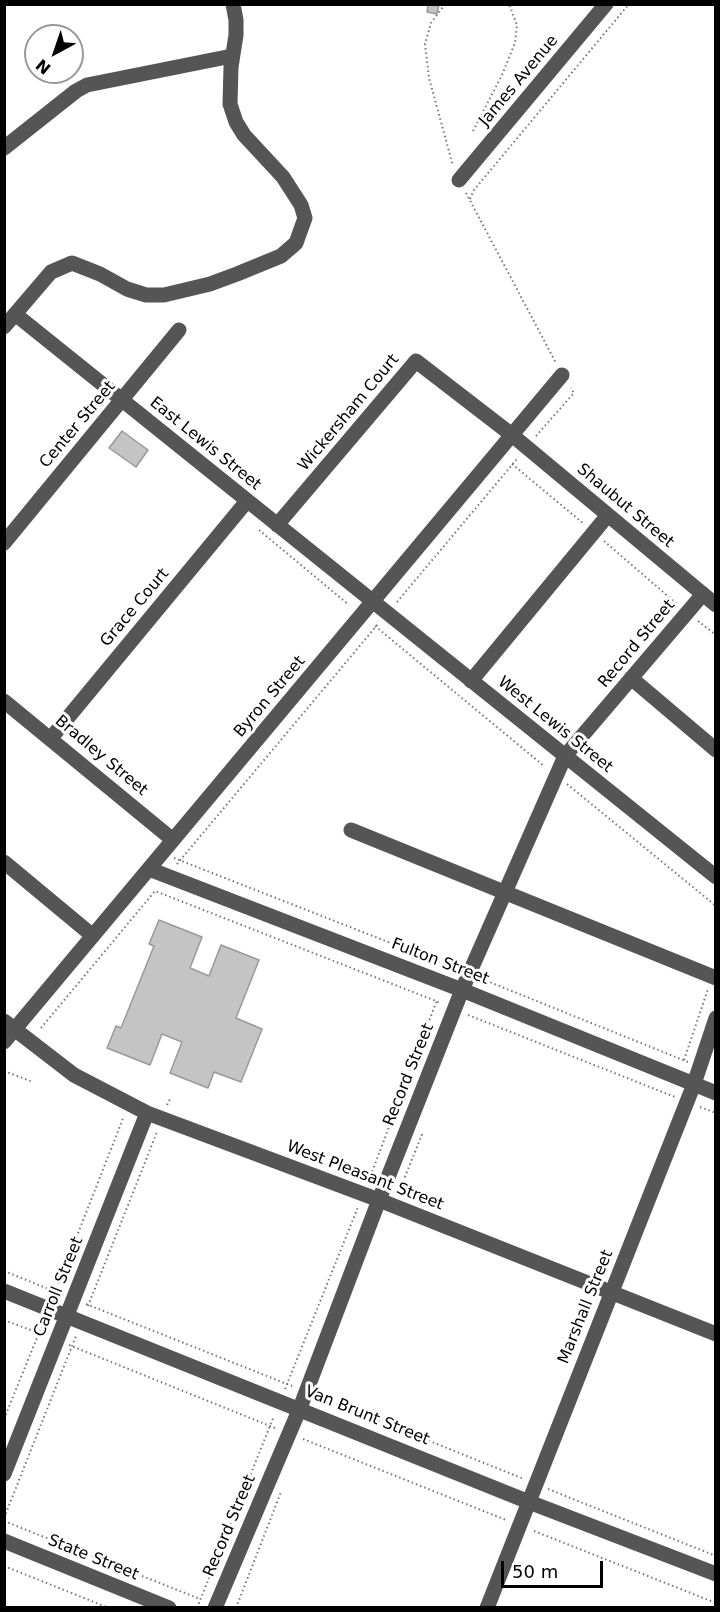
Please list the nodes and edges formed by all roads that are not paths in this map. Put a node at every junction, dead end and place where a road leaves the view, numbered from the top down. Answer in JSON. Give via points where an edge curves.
{"nodes":[{"id":1,"x":233,"y":4,"type":"edge"},
{"id":2,"x":606,"y":4,"type":"edge"},
{"id":3,"x":232,"y":56,"type":"junction"},
{"id":4,"x":4,"y":148,"type":"edge"},
{"id":5,"x":459,"y":180,"type":"road end"},
{"id":6,"x":15,"y":314,"type":"junction"},
{"id":7,"x":4,"y":327,"type":"edge"},
{"id":8,"x":179,"y":330,"type":"dead end"},
{"id":9,"x":562,"y":375,"type":"road end"},
{"id":10,"x":121,"y":399,"type":"junction"},
{"id":11,"x":512,"y":435,"type":"junction"},
{"id":12,"x":248,"y":501,"type":"junction"},
{"id":13,"x":608,"y":515,"type":"junction"},
{"id":14,"x":278,"y":525,"type":"junction"},
{"id":15,"x":4,"y":543,"type":"edge"},
{"id":16,"x":703,"y":594,"type":"junction"},
{"id":17,"x":373,"y":602,"type":"junction"},
{"id":18,"x":716,"y":605,"type":"edge"},
{"id":19,"x":631,"y":678,"type":"junction"},
{"id":20,"x":471,"y":681,"type":"junction"},
{"id":21,"x":4,"y":701,"type":"edge"},
{"id":22,"x":51,"y":738,"type":"junction"},
{"id":23,"x":716,"y":750,"type":"edge"},
{"id":24,"x":565,"y":756,"type":"junction"},
{"id":25,"x":351,"y":830,"type":"dead end"},
{"id":26,"x":173,"y":840,"type":"junction"},
{"id":27,"x":4,"y":862,"type":"edge"},
{"id":28,"x":149,"y":869,"type":"junction"},
{"id":29,"x":716,"y":877,"type":"edge"},
{"id":30,"x":506,"y":891,"type":"junction"},
{"id":31,"x":93,"y":936,"type":"junction"},
{"id":32,"x":714,"y":977,"type":"edge"},
{"id":33,"x":462,"y":990,"type":"junction"},
{"id":34,"x":716,"y":1018,"type":"edge"},
{"id":35,"x":10,"y":1025,"type":"edge"},
{"id":36,"x":4,"y":1042,"type":"edge"},
{"id":37,"x":694,"y":1084,"type":"junction"},
{"id":38,"x":716,"y":1093,"type":"edge"},
{"id":39,"x":147,"y":1113,"type":"junction"},
{"id":40,"x":379,"y":1200,"type":"junction"},
{"id":41,"x":4,"y":1291,"type":"edge"},
{"id":42,"x":611,"y":1292,"type":"junction"},
{"id":43,"x":67,"y":1316,"type":"junction"},
{"id":44,"x":716,"y":1334,"type":"edge"},
{"id":45,"x":300,"y":1408,"type":"junction"},
{"id":46,"x":4,"y":1474,"type":"edge"},
{"id":47,"x":529,"y":1502,"type":"junction"},
{"id":48,"x":4,"y":1541,"type":"edge"},
{"id":49,"x":716,"y":1574,"type":"edge"},
{"id":50,"x":215,"y":1606,"type":"edge"},
{"id":51,"x":169,"y":1608,"type":"edge"},
{"id":52,"x":487,"y":1608,"type":"edge"}],
"edges":[{"from":1,"to":3,"type":"street","via":[[236,35]]},
{"from":2,"to":5,"type":"street","name":"James Avenue"},
{"from":3,"to":4,"type":"street","via":[[87,85]]},
{"from":3,"to":6,"type":"street","via":[[230,105],[244,135],[293,190],[301,205],[305,218],[296,243],[281,256],[237,274],[164,295],[127,289],[72,263],[51,272]]},
{"from":6,"to":7,"type":"street"},
{"from":6,"to":10,"type":"street","name":"East Lewis Street"},
{"from":8,"to":10,"type":"street","name":"Center Street"},
{"from":9,"to":11,"type":"street","name":"Byron Street"},
{"from":10,"to":12,"type":"street","name":"East Lewis Street"},
{"from":10,"to":15,"type":"street","name":"Center Street"},
{"from":11,"to":13,"type":"street","name":"Shaubut Street"},
{"from":11,"to":14,"type":"street","name":"Wickersham Court","via":[[416,361]]},
{"from":11,"to":17,"type":"street","name":"Byron Street"},
{"from":12,"to":14,"type":"street","name":"East Lewis Street"},
{"from":12,"to":22,"type":"street","name":"Grace Court"},
{"from":13,"to":16,"type":"street","name":"Shaubut Street"},
{"from":13,"to":20,"type":"street"},
{"from":14,"to":17,"type":"street","name":"East Lewis Street"},
{"from":16,"to":18,"type":"street","name":"Shaubut Street"},
{"from":16,"to":19,"type":"street","name":"Record Street"},
{"from":17,"to":20,"type":"street","name":"West Lewis Street"},
{"from":17,"to":26,"type":"street","name":"Byron Street"},
{"from":19,"to":23,"type":"street"},
{"from":19,"to":24,"type":"street","name":"Record Street"},
{"from":20,"to":24,"type":"street","name":"West Lewis Street"},
{"from":21,"to":22,"type":"street","name":"Bradley Street"},
{"from":22,"to":26,"type":"street","name":"Bradley Street"},
{"from":24,"to":29,"type":"street","name":"West Lewis Street"},
{"from":24,"to":30,"type":"street","name":"Record Street"},
{"from":25,"to":30,"type":"street"},
{"from":26,"to":28,"type":"street","name":"Byron Street"},
{"from":27,"to":31,"type":"street"},
{"from":28,"to":31,"type":"street","name":"Byron Street"},
{"from":28,"to":33,"type":"street","name":"Fulton Street"},
{"from":30,"to":32,"type":"street"},
{"from":30,"to":33,"type":"street","name":"Record Street"},
{"from":31,"to":35,"type":"street","name":"Byron Street"},
{"from":33,"to":37,"type":"street","name":"Fulton Street"},
{"from":33,"to":40,"type":"street","name":"Record Street"},
{"from":34,"to":37,"type":"street","name":"Marshall Street"},
{"from":35,"to":36,"type":"street","name":"Byron Street"},
{"from":35,"to":39,"type":"street","name":"West Pleasant Street","via":[[74,1075]]},
{"from":37,"to":38,"type":"street","name":"Fulton Street"},
{"from":37,"to":42,"type":"street","name":"Marshall Street"},
{"from":39,"to":40,"type":"street","name":"West Pleasant Street"},
{"from":39,"to":43,"type":"street","name":"Carroll Street"},
{"from":40,"to":42,"type":"street","name":"West Pleasant Street"},
{"from":40,"to":45,"type":"street","name":"Record Street"},
{"from":41,"to":43,"type":"street","name":"Van Brunt Street"},
{"from":42,"to":44,"type":"street","name":"West Pleasant Street"},
{"from":42,"to":47,"type":"street","name":"Marshall Street"},
{"from":43,"to":45,"type":"street","name":"Van Brunt Street"},
{"from":43,"to":46,"type":"street","name":"Carroll Street"},
{"from":45,"to":47,"type":"street","name":"Van Brunt Street"},
{"from":45,"to":50,"type":"street","name":"Record Street"},
{"from":47,"to":49,"type":"street","name":"Van Brunt Street"},
{"from":47,"to":52,"type":"street","name":"Marshall Street"},
{"from":48,"to":51,"type":"street","name":"State Street"}]}
